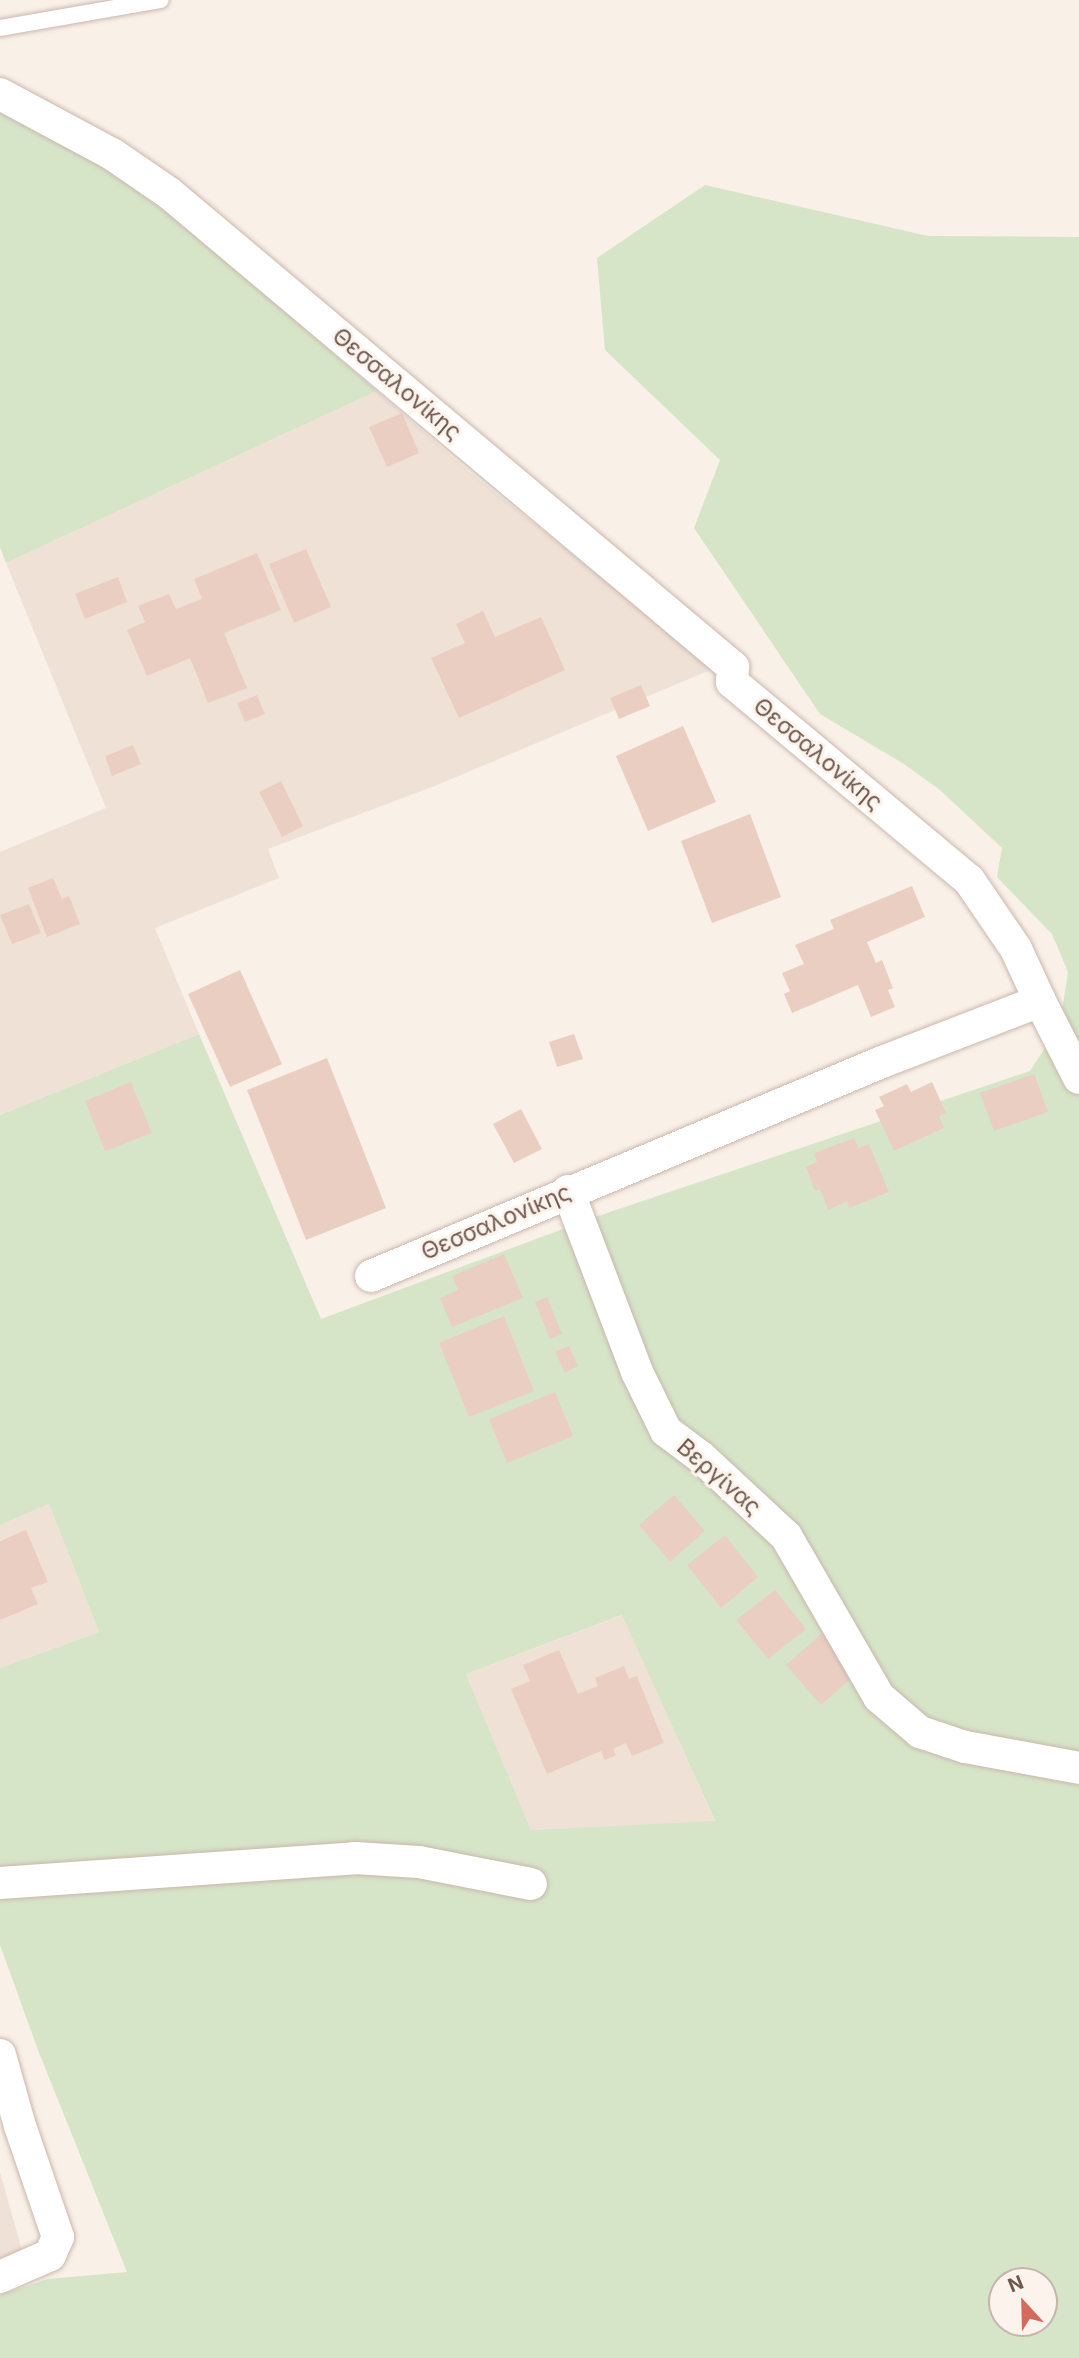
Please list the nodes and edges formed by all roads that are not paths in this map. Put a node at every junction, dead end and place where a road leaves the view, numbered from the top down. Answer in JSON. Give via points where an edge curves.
{"nodes":[{"id":1,"x":161,"y":0,"type":"edge"},
{"id":2,"x":0,"y":28,"type":"edge"},
{"id":3,"x":0,"y":94,"type":"edge"},
{"id":4,"x":1040,"y":1001,"type":"junction"},
{"id":5,"x":1079,"y":1079,"type":"edge"},
{"id":6,"x":568,"y":1191,"type":"junction"},
{"id":7,"x":371,"y":1276,"type":"dead end"},
{"id":8,"x":1079,"y":1768,"type":"edge"},
{"id":9,"x":0,"y":1883,"type":"edge"},
{"id":10,"x":531,"y":1884,"type":"dead end"},
{"id":11,"x":0,"y":2055,"type":"edge"},
{"id":12,"x":0,"y":2277,"type":"edge"}],
"edges":[{"from":1,"to":2,"type":"lane"},
{"from":3,"to":4,"type":"street","name":"Θεσσαλονίκης","via":[[112,154],[169,193],[733,667],[732,682],[970,880],[1016,949]]},
{"from":4,"to":5,"type":"street"},
{"from":4,"to":6,"type":"street","name":"Θεσσαλονίκης"},
{"from":6,"to":7,"type":"street","name":"Θεσσαλονίκης"},
{"from":6,"to":8,"type":"street","name":"Βεργίνας","via":[[637,1373],[666,1431],[786,1536],[879,1698],[920,1732],[965,1747]]},
{"from":9,"to":10,"type":"street","via":[[355,1858],[419,1862]]},
{"from":11,"to":12,"type":"street","via":[[58,2237],[50,2255]]}]}
